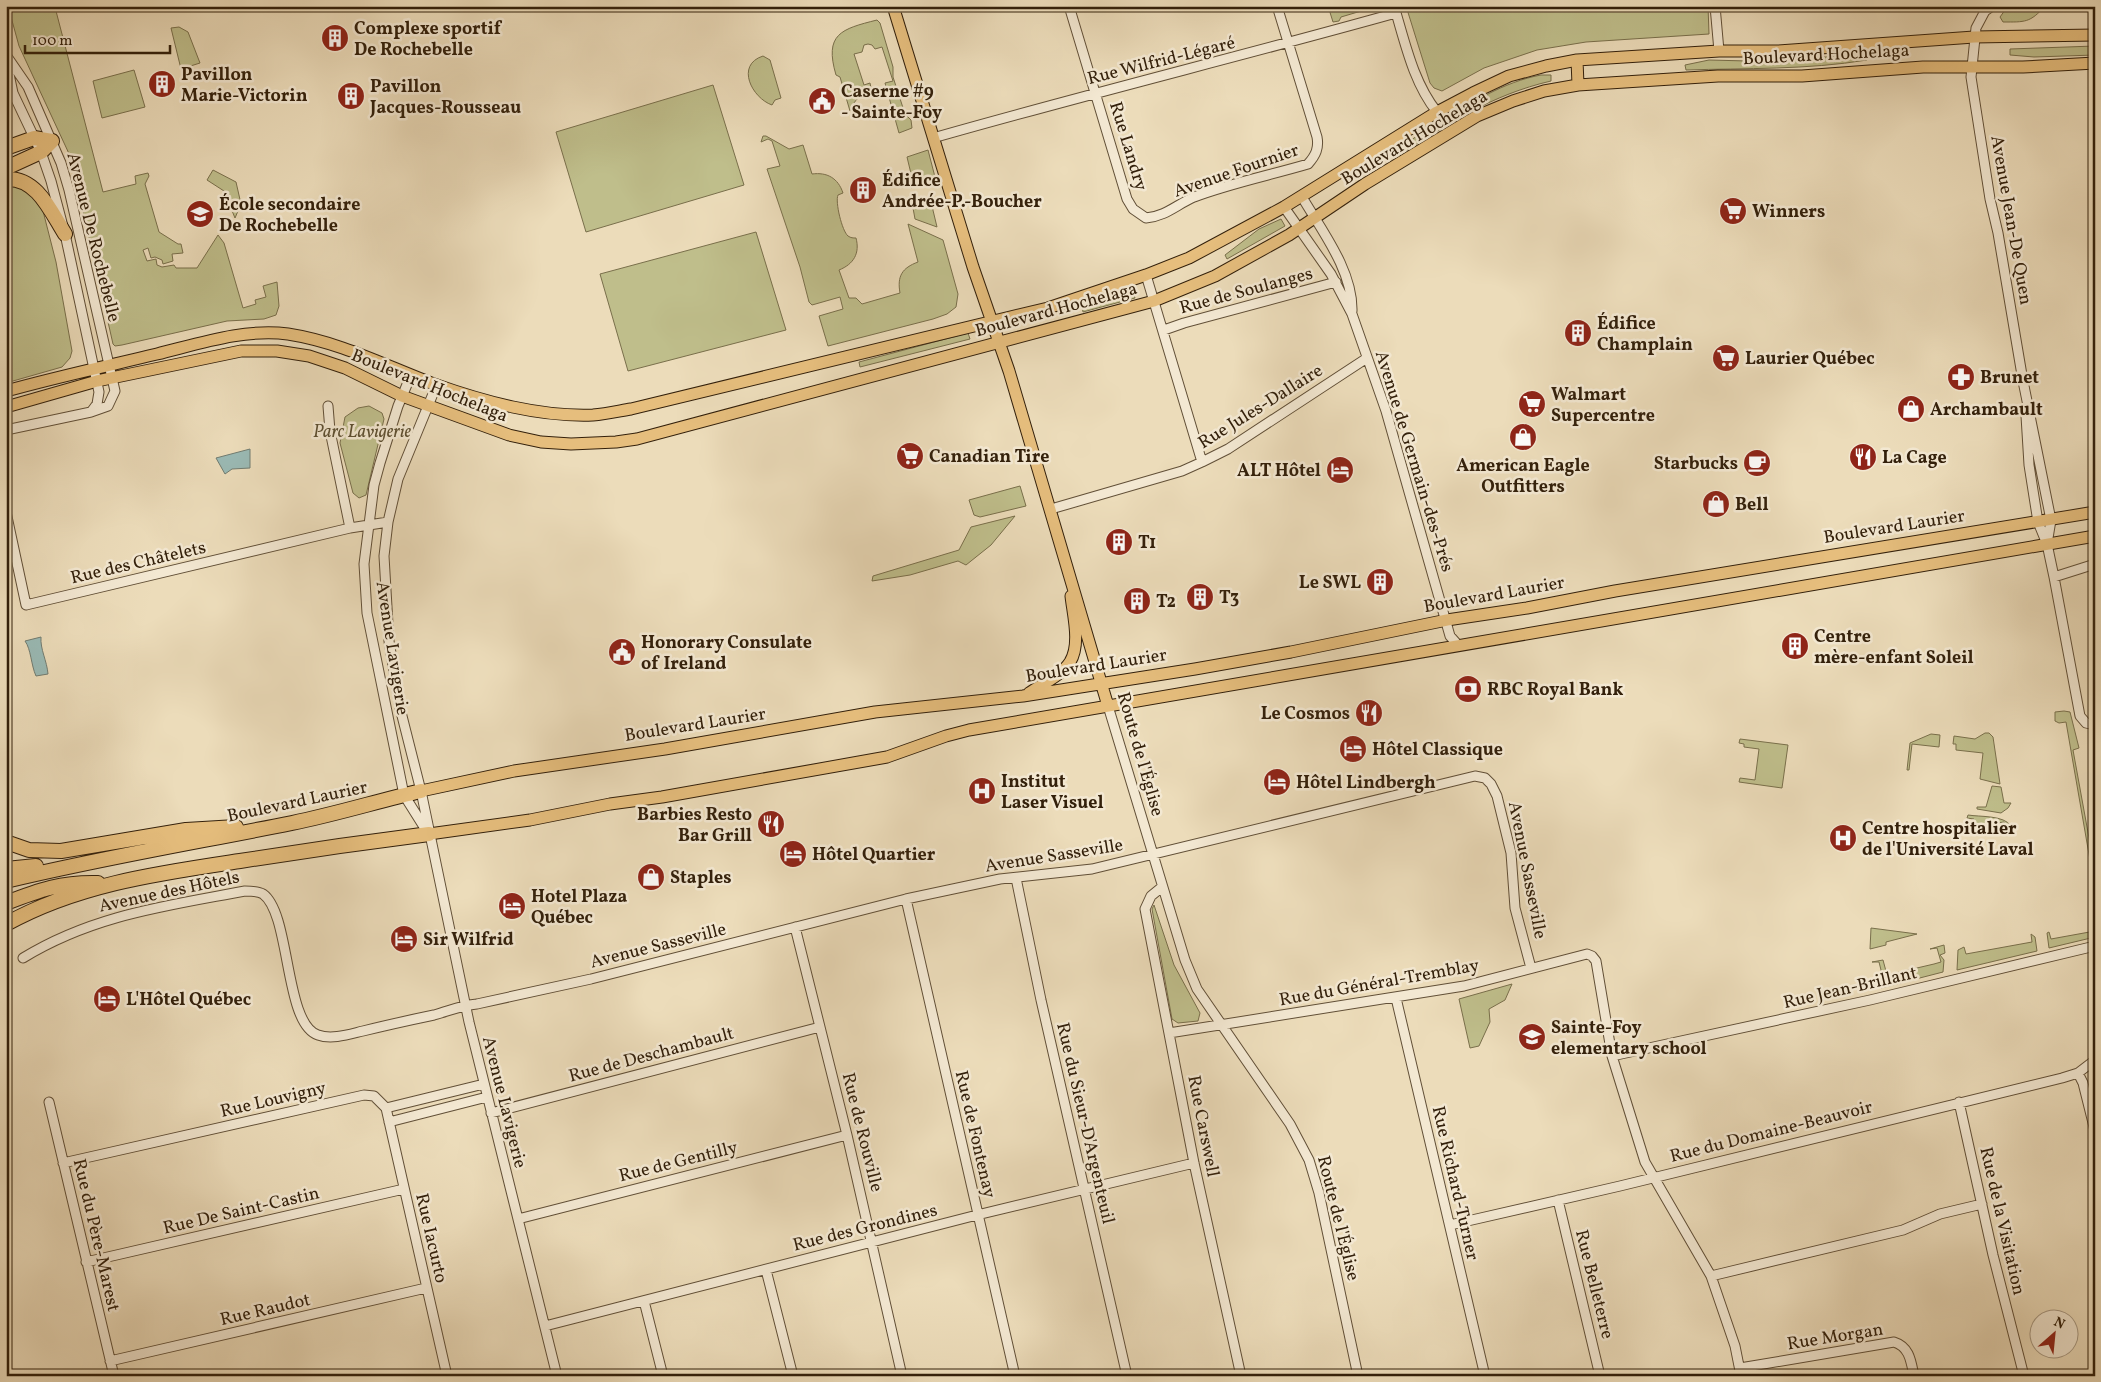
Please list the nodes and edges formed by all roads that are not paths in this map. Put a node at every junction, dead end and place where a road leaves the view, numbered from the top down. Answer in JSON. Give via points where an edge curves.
{"nodes":[{"id":1,"x":893,"y":6,"type":"edge"},
{"id":2,"x":1070,"y":6,"type":"edge"},
{"id":3,"x":1277,"y":6,"type":"edge"},
{"id":4,"x":1715,"y":6,"type":"edge"},
{"id":5,"x":1992,"y":6,"type":"edge"},
{"id":6,"x":1395,"y":10,"type":"edge"},
{"id":7,"x":2095,"y":35,"type":"edge"},
{"id":8,"x":1974,"y":38,"type":"junction"},
{"id":9,"x":1289,"y":44,"type":"junction"},
{"id":10,"x":1719,"y":51,"type":"junction"},
{"id":11,"x":6,"y":55,"type":"edge"},
{"id":12,"x":6,"y":60,"type":"edge"},
{"id":13,"x":1577,"y":60,"type":"junction"},
{"id":14,"x":2095,"y":63,"type":"edge"},
{"id":15,"x":1972,"y":66,"type":"junction"},
{"id":16,"x":1578,"y":85,"type":"junction"},
{"id":17,"x":1096,"y":92,"type":"junction"},
{"id":18,"x":1436,"y":112,"type":"junction"},
{"id":19,"x":34,"y":138,"type":"junction"},
{"id":20,"x":933,"y":138,"type":"junction"},
{"id":21,"x":52,"y":141,"type":"junction"},
{"id":22,"x":6,"y":148,"type":"edge"},
{"id":23,"x":41,"y":152,"type":"junction"},
{"id":24,"x":6,"y":168,"type":"edge"},
{"id":25,"x":6,"y":179,"type":"edge"},
{"id":26,"x":1302,"y":197,"type":"junction"},
{"id":27,"x":1284,"y":207,"type":"junction"},
{"id":28,"x":1134,"y":209,"type":"joint"},
{"id":29,"x":1315,"y":218,"type":"junction"},
{"id":30,"x":1300,"y":229,"type":"junction"},
{"id":31,"x":65,"y":234,"type":"junction"},
{"id":32,"x":1146,"y":275,"type":"junction"},
{"id":33,"x":1336,"y":282,"type":"junction"},
{"id":34,"x":1154,"y":301,"type":"junction"},
{"id":35,"x":1352,"y":314,"type":"junction"},
{"id":36,"x":991,"y":320,"type":"junction"},
{"id":37,"x":1164,"y":330,"type":"junction"},
{"id":38,"x":998,"y":341,"type":"junction"},
{"id":39,"x":1367,"y":358,"type":"junction"},
{"id":40,"x":110,"y":365,"type":"junction"},
{"id":41,"x":94,"y":368,"type":"junction"},
{"id":42,"x":411,"y":375,"type":"junction"},
{"id":43,"x":112,"y":379,"type":"junction"},
{"id":44,"x":2023,"y":380,"type":"junction"},
{"id":45,"x":97,"y":381,"type":"junction"},
{"id":46,"x":437,"y":384,"type":"junction"},
{"id":47,"x":6,"y":391,"type":"edge"},
{"id":48,"x":402,"y":396,"type":"junction"},
{"id":49,"x":6,"y":406,"type":"edge"},
{"id":50,"x":328,"y":406,"type":"dead end"},
{"id":51,"x":428,"y":407,"type":"junction"},
{"id":52,"x":91,"y":412,"type":"junction"},
{"id":53,"x":6,"y":430,"type":"edge"},
{"id":54,"x":1202,"y":462,"type":"junction"},
{"id":55,"x":1051,"y":509,"type":"junction"},
{"id":56,"x":6,"y":512,"type":"edge"},
{"id":57,"x":2095,"y":512,"type":"edge"},
{"id":58,"x":2051,"y":520,"type":"junction"},
{"id":59,"x":388,"y":522,"type":"junction"},
{"id":60,"x":2038,"y":522,"type":"junction"},
{"id":61,"x":369,"y":524,"type":"junction"},
{"id":62,"x":350,"y":528,"type":"junction"},
{"id":63,"x":2095,"y":536,"type":"edge"},
{"id":64,"x":2047,"y":544,"type":"junction"},
{"id":65,"x":2095,"y":564,"type":"edge"},
{"id":66,"x":1069,"y":572,"type":"junction"},
{"id":67,"x":2054,"y":577,"type":"junction"},
{"id":68,"x":1447,"y":620,"type":"junction"},
{"id":69,"x":1458,"y":645,"type":"junction"},
{"id":70,"x":1103,"y":683,"type":"junction"},
{"id":71,"x":1023,"y":696,"type":"junction"},
{"id":72,"x":1108,"y":706,"type":"junction"},
{"id":73,"x":2095,"y":725,"type":"edge"},
{"id":74,"x":421,"y":791,"type":"junction"},
{"id":75,"x":404,"y":795,"type":"junction"},
{"id":76,"x":294,"y":822,"type":"junction"},
{"id":77,"x":429,"y":834,"type":"junction"},
{"id":78,"x":6,"y":842,"type":"edge"},
{"id":79,"x":1152,"y":855,"type":"junction"},
{"id":80,"x":6,"y":869,"type":"edge"},
{"id":81,"x":25,"y":872,"type":"junction"},
{"id":82,"x":1016,"y":878,"type":"junction"},
{"id":83,"x":6,"y":881,"type":"edge"},
{"id":84,"x":111,"y":884,"type":"junction"},
{"id":85,"x":1162,"y":887,"type":"junction"},
{"id":86,"x":906,"y":899,"type":"junction"},
{"id":87,"x":9,"y":902,"type":"edge"},
{"id":88,"x":12,"y":921,"type":"edge"},
{"id":89,"x":795,"y":926,"type":"junction"},
{"id":90,"x":2095,"y":946,"type":"edge"},
{"id":91,"x":23,"y":958,"type":"dead end"},
{"id":92,"x":1531,"y":968,"type":"junction"},
{"id":93,"x":1396,"y":998,"type":"junction"},
{"id":94,"x":465,"y":1005,"type":"junction"},
{"id":95,"x":1220,"y":1024,"type":"junction"},
{"id":96,"x":820,"y":1027,"type":"junction"},
{"id":97,"x":1169,"y":1033,"type":"junction"},
{"id":98,"x":1612,"y":1056,"type":"junction"},
{"id":99,"x":2095,"y":1060,"type":"edge"},
{"id":100,"x":2078,"y":1072,"type":"junction"},
{"id":101,"x":484,"y":1084,"type":"junction"},
{"id":102,"x":487,"y":1097,"type":"junction"},
{"id":103,"x":49,"y":1102,"type":"dead end"},
{"id":104,"x":1959,"y":1102,"type":"junction"},
{"id":105,"x":386,"y":1108,"type":"junction"},
{"id":106,"x":491,"y":1113,"type":"junction"},
{"id":107,"x":389,"y":1122,"type":"junction"},
{"id":108,"x":2095,"y":1132,"type":"edge"},
{"id":109,"x":848,"y":1135,"type":"junction"},
{"id":110,"x":63,"y":1163,"type":"junction"},
{"id":111,"x":1194,"y":1163,"type":"junction"},
{"id":112,"x":1654,"y":1176,"type":"junction"},
{"id":113,"x":404,"y":1189,"type":"junction"},
{"id":114,"x":1084,"y":1189,"type":"junction"},
{"id":115,"x":1558,"y":1200,"type":"junction"},
{"id":116,"x":1982,"y":1204,"type":"junction"},
{"id":117,"x":977,"y":1214,"type":"junction"},
{"id":118,"x":518,"y":1219,"type":"junction"},
{"id":119,"x":1450,"y":1225,"type":"junction"},
{"id":120,"x":871,"y":1242,"type":"junction"},
{"id":121,"x":86,"y":1262,"type":"junction"},
{"id":122,"x":766,"y":1270,"type":"junction"},
{"id":123,"x":1711,"y":1276,"type":"junction"},
{"id":124,"x":426,"y":1288,"type":"junction"},
{"id":125,"x":644,"y":1301,"type":"junction"},
{"id":126,"x":545,"y":1326,"type":"junction"},
{"id":127,"x":110,"y":1361,"type":"junction"},
{"id":128,"x":1741,"y":1372,"type":"edge"},
{"id":129,"x":114,"y":1376,"type":"edge"},
{"id":130,"x":447,"y":1376,"type":"edge"},
{"id":131,"x":557,"y":1376,"type":"edge"},
{"id":132,"x":663,"y":1376,"type":"edge"},
{"id":133,"x":793,"y":1376,"type":"edge"},
{"id":134,"x":902,"y":1376,"type":"edge"},
{"id":135,"x":1014,"y":1376,"type":"edge"},
{"id":136,"x":1127,"y":1376,"type":"edge"},
{"id":137,"x":1241,"y":1376,"type":"edge"},
{"id":138,"x":1358,"y":1376,"type":"edge"},
{"id":139,"x":1485,"y":1376,"type":"edge"},
{"id":140,"x":1600,"y":1376,"type":"edge"},
{"id":141,"x":1914,"y":1376,"type":"edge"},
{"id":142,"x":2024,"y":1376,"type":"edge"}],
"edges":[{"from":1,"to":20,"type":"main road","name":"Route de l'Église"},
{"from":2,"to":17,"type":"street","name":"Rue Landry"},
{"from":3,"to":9,"type":"street","name":"Avenue Fournier"},
{"from":4,"to":10,"type":"street"},
{"from":5,"to":8,"type":"street","name":"Avenue Jean-De Quen","via":[[1979,20]]},
{"from":6,"to":9,"type":"street","name":"Rue Wilfrid-Légaré"},
{"from":6,"to":18,"type":"street","via":[[1418,82]]},
{"from":7,"to":8,"type":"main road","name":"Boulevard Hochelaga"},
{"from":8,"to":10,"type":"main road","name":"Boulevard Hochelaga","via":[[1778,51]]},
{"from":8,"to":15,"type":"street","name":"Avenue Jean-De Quen"},
{"from":9,"to":17,"type":"street","name":"Rue Wilfrid-Légaré"},
{"from":9,"to":28,"type":"street","name":"Avenue Fournier","via":[[1317,137],[1317,150],[1308,164],[1201,195],[1159,216],[1146,218]]},
{"from":10,"to":13,"type":"main road","name":"Boulevard Hochelaga"},
{"from":11,"to":21,"type":"street","name":"Avenue De Rochebelle","via":[[28,87]]},
{"from":12,"to":19,"type":"street","name":"Avenue De Rochebelle","via":[[13,93]]},
{"from":13,"to":16,"type":"main road"},
{"from":13,"to":18,"type":"main road","name":"Boulevard Hochelaga","via":[[1509,76]]},
{"from":14,"to":15,"type":"main road","name":"Boulevard Hochelaga"},
{"from":15,"to":16,"type":"main road","name":"Boulevard Hochelaga"},
{"from":15,"to":44,"type":"street","name":"Avenue Jean-De Quen","via":[[1990,199]]},
{"from":16,"to":29,"type":"main road","name":"Boulevard Hochelaga","via":[[1544,91],[1487,111]]},
{"from":17,"to":20,"type":"street","name":"Rue Wilfrid-Légaré"},
{"from":17,"to":28,"type":"street","name":"Rue Landry","via":[[1127,199]]},
{"from":18,"to":26,"type":"main road","name":"Boulevard Hochelaga"},
{"from":19,"to":21,"type":"highway"},
{"from":19,"to":22,"type":"highway"},
{"from":19,"to":23,"type":"street","name":"Avenue De Rochebelle"},
{"from":20,"to":36,"type":"main road","name":"Route de l'Église"},
{"from":21,"to":23,"type":"highway"},
{"from":21,"to":40,"type":"street","name":"Avenue De Rochebelle","via":[[69,190]]},
{"from":23,"to":24,"type":"highway"},
{"from":23,"to":31,"type":"street","name":"Avenue De Rochebelle"},
{"from":25,"to":31,"type":"highway","via":[[35,189]]},
{"from":26,"to":27,"type":"main road","name":"Boulevard Hochelaga"},
{"from":26,"to":29,"type":"street","name":"Avenue de Germain-des-Prés"},
{"from":27,"to":30,"type":"street","name":"Avenue de Germain-des-Prés"},
{"from":27,"to":32,"type":"main road","name":"Boulevard Hochelaga","via":[[1189,258]]},
{"from":29,"to":30,"type":"main road","name":"Boulevard Hochelaga"},
{"from":29,"to":35,"type":"street","name":"Avenue de Germain-des-Prés","via":[[1343,270],[1352,296]]},
{"from":30,"to":33,"type":"street","name":"Avenue de Germain-des-Prés"},
{"from":30,"to":34,"type":"main road","name":"Boulevard Hochelaga","via":[[1214,276]]},
{"from":31,"to":41,"type":"street","name":"Avenue De Rochebelle"},
{"from":32,"to":34,"type":"street","name":"Rue de Soulanges"},
{"from":32,"to":36,"type":"main road","name":"Boulevard Hochelaga","via":[[1048,308]]},
{"from":33,"to":35,"type":"street","name":"Avenue de Germain-des-Prés"},
{"from":33,"to":37,"type":"street","name":"Rue de Soulanges"},
{"from":34,"to":37,"type":"street","name":"Rue de Soulanges"},
{"from":34,"to":38,"type":"main road","name":"Boulevard Hochelaga"},
{"from":35,"to":39,"type":"street","name":"Avenue de Germain-des-Prés"},
{"from":36,"to":38,"type":"main road","name":"Route de l'Église"},
{"from":36,"to":46,"type":"main road","name":"Boulevard Hochelaga","via":[[673,400],[595,414],[532,411]]},
{"from":37,"to":54,"type":"street","name":"Rue de Soulanges"},
{"from":38,"to":51,"type":"main road","name":"Boulevard Hochelaga","via":[[616,442],[541,442],[509,436]]},
{"from":38,"to":55,"type":"main road","name":"Route de l'Église"},
{"from":39,"to":54,"type":"street","name":"Rue Jules-Dallaire","via":[[1228,449]]},
{"from":39,"to":68,"type":"street","name":"Avenue de Germain-des-Prés","via":[[1386,411]]},
{"from":40,"to":41,"type":"main road","name":"Boulevard Hochelaga"},
{"from":40,"to":42,"type":"main road","name":"Boulevard Hochelaga","via":[[218,339],[251,334],[285,334],[359,353]]},
{"from":40,"to":43,"type":"street","name":"Avenue De Rochebelle"},
{"from":41,"to":45,"type":"street","name":"Avenue De Rochebelle"},
{"from":41,"to":47,"type":"main road","name":"Boulevard Hochelaga"},
{"from":42,"to":46,"type":"main road","name":"Boulevard Hochelaga"},
{"from":42,"to":48,"type":"street","name":"Avenue Lavigerie"},
{"from":43,"to":45,"type":"main road","name":"Boulevard Hochelaga"},
{"from":43,"to":48,"type":"main road","name":"Boulevard Hochelaga","via":[[241,351],[277,351],[308,356],[345,368]]},
{"from":43,"to":52,"type":"street","via":[[115,391],[108,406]]},
{"from":44,"to":58,"type":"street","name":"Avenue Jean-De Quen"},
{"from":44,"to":60,"type":"street","name":"Avenue Jean-De Quen","via":[[2029,465]]},
{"from":45,"to":49,"type":"main road","name":"Boulevard Hochelaga"},
{"from":45,"to":52,"type":"street","via":[[100,392]]},
{"from":46,"to":51,"type":"street","name":"Avenue Lavigerie"},
{"from":48,"to":51,"type":"main road","name":"Boulevard Hochelaga"},
{"from":48,"to":61,"type":"street","name":"Avenue Lavigerie","via":[[380,463]]},
{"from":50,"to":62,"type":"street"},
{"from":51,"to":59,"type":"street","name":"Avenue Lavigerie","via":[[398,479]]},
{"from":52,"to":53,"type":"street"},
{"from":54,"to":55,"type":"street","name":"Rue Jules-Dallaire","via":[[1182,471]]},
{"from":55,"to":66,"type":"main road","name":"Route de l'Église"},
{"from":56,"to":62,"type":"street","name":"Rue des Châtelets","via":[[26,605]]},
{"from":57,"to":58,"type":"main road","name":"Boulevard Laurier"},
{"from":58,"to":60,"type":"main road","name":"Boulevard Laurier"},
{"from":58,"to":64,"type":"street","name":"Avenue Jean-De Quen"},
{"from":59,"to":61,"type":"street","name":"Rue des Châtelets"},
{"from":59,"to":74,"type":"street","name":"Avenue Lavigerie","via":[[384,556],[389,641],[400,708]]},
{"from":60,"to":64,"type":"street","name":"Avenue Jean-De Quen"},
{"from":60,"to":68,"type":"main road","name":"Boulevard Laurier"},
{"from":61,"to":62,"type":"street","name":"Rue des Châtelets"},
{"from":61,"to":75,"type":"street","name":"Avenue Lavigerie","via":[[364,564],[367,613]]},
{"from":63,"to":64,"type":"main road"},
{"from":64,"to":67,"type":"street","name":"Avenue Jean-De Quen"},
{"from":64,"to":69,"type":"main road"},
{"from":65,"to":67,"type":"street"},
{"from":66,"to":70,"type":"main road","name":"Route de l'Église"},
{"from":66,"to":71,"type":"main road","via":[[1074,652],[1060,673]]},
{"from":67,"to":73,"type":"street","name":"Avenue Jean-De Quen","via":[[2080,716],[2086,723]]},
{"from":68,"to":69,"type":"street","name":"Avenue de Germain-des-Prés","via":[[1450,636]]},
{"from":68,"to":70,"type":"main road","name":"Boulevard Laurier","via":[[1291,652]]},
{"from":69,"to":72,"type":"main road"},
{"from":70,"to":71,"type":"main road","name":"Boulevard Laurier"},
{"from":70,"to":72,"type":"main road","name":"Route de l'Église"},
{"from":71,"to":74,"type":"main road","name":"Boulevard Laurier","via":[[875,712],[514,771]]},
{"from":72,"to":77,"type":"main road","via":[[969,730],[887,757],[530,820]]},
{"from":72,"to":79,"type":"street","name":"Route de l'Église"},
{"from":74,"to":75,"type":"highway","name":"Boulevard Laurier"},
{"from":74,"to":77,"type":"street","name":"Avenue Lavigerie"},
{"from":75,"to":76,"type":"highway","name":"Boulevard Laurier"},
{"from":75,"to":77,"type":"street","name":"Avenue Lavigerie"},
{"from":76,"to":78,"type":"highway","via":[[186,830],[54,852],[29,850]]},
{"from":76,"to":81,"type":"highway","name":"Boulevard Laurier"},
{"from":77,"to":84,"type":"highway","via":[[192,868]]},
{"from":77,"to":94,"type":"street","name":"Avenue Lavigerie"},
{"from":79,"to":82,"type":"street","name":"Avenue Sasseville","via":[[1092,869]]},
{"from":79,"to":85,"type":"street","name":"Route de l'Église"},
{"from":79,"to":92,"type":"street","name":"Avenue Sasseville","via":[[1474,776],[1484,778],[1497,796],[1508,835],[1515,908]]},
{"from":80,"to":81,"type":"highway"},
{"from":81,"to":83,"type":"highway"},
{"from":82,"to":86,"type":"street","name":"Avenue Sasseville"},
{"from":82,"to":114,"type":"street","name":"Rue du Sieur-D'Argenteuil"},
{"from":84,"to":87,"type":"highway","via":[[73,882]]},
{"from":84,"to":88,"type":"highway","via":[[71,895]]},
{"from":85,"to":95,"type":"street","name":"Route de l'Église","via":[[1185,960],[1198,989]]},
{"from":85,"to":97,"type":"street","name":"Rue Carswell","via":[[1151,896],[1145,909]]},
{"from":86,"to":89,"type":"street","name":"Avenue Sasseville"},
{"from":86,"to":117,"type":"street","name":"Rue de Fontenay"},
{"from":89,"to":94,"type":"street","name":"Avenue Sasseville","via":[[591,979]]},
{"from":89,"to":96,"type":"street","name":"Rue de Rouville"},
{"from":90,"to":98,"type":"street","name":"Rue Jean-Brillant","via":[[1870,1000]]},
{"from":91,"to":94,"type":"street","name":"Avenue des Hôtels","via":[[61,936],[114,917],[250,891],[262,894],[273,907],[297,1002],[306,1025],[316,1035],[358,1032]]},
{"from":92,"to":93,"type":"street","name":"Rue du Général-Tremblay","via":[[1464,986]]},
{"from":92,"to":98,"type":"street","name":"Rue du Général-Tremblay","via":[[1586,954],[1592,956],[1596,961]]},
{"from":93,"to":95,"type":"street","name":"Rue du Général-Tremblay"},
{"from":93,"to":119,"type":"street","name":"Rue Richard-Turner"},
{"from":94,"to":101,"type":"street","name":"Avenue Lavigerie"},
{"from":95,"to":97,"type":"street","name":"Rue du Général-Tremblay"},
{"from":95,"to":138,"type":"street","name":"Route de l'Église","via":[[1290,1124],[1309,1160]]},
{"from":96,"to":106,"type":"street","name":"Rue de Deschambault"},
{"from":96,"to":109,"type":"street","name":"Rue de Rouville"},
{"from":97,"to":111,"type":"street","name":"Rue Carswell"},
{"from":98,"to":112,"type":"street","via":[[1645,1162]]},
{"from":99,"to":100,"type":"street","name":"Rue du Domaine-Beauvoir"},
{"from":100,"to":104,"type":"street","name":"Rue du Domaine-Beauvoir"},
{"from":100,"to":108,"type":"street"},
{"from":101,"to":102,"type":"street","name":"Avenue Lavigerie"},
{"from":101,"to":105,"type":"street"},
{"from":102,"to":106,"type":"street","name":"Avenue Lavigerie"},
{"from":102,"to":107,"type":"street"},
{"from":103,"to":110,"type":"street","name":"Rue du Père-Marest"},
{"from":104,"to":112,"type":"street","name":"Rue du Domaine-Beauvoir"},
{"from":104,"to":116,"type":"street","name":"Rue de la Visitation"},
{"from":105,"to":107,"type":"street","name":"Rue Iacurto"},
{"from":105,"to":110,"type":"street","name":"Rue Louvigny","via":[[374,1096],[364,1095]]},
{"from":106,"to":118,"type":"street","name":"Avenue Lavigerie"},
{"from":107,"to":113,"type":"street","name":"Rue Iacurto"},
{"from":109,"to":118,"type":"street","name":"Rue de Gentilly"},
{"from":109,"to":120,"type":"street","name":"Rue de Rouville"},
{"from":110,"to":121,"type":"street","name":"Rue du Père-Marest"},
{"from":111,"to":114,"type":"street","name":"Rue des Grondines"},
{"from":111,"to":137,"type":"street","name":"Rue Carswell"},
{"from":112,"to":115,"type":"street","name":"Rue du Domaine-Beauvoir"},
{"from":112,"to":123,"type":"street"},
{"from":113,"to":121,"type":"street","name":"Rue De Saint-Castin"},
{"from":113,"to":124,"type":"street","name":"Rue Iacurto"},
{"from":114,"to":117,"type":"street","name":"Rue des Grondines"},
{"from":114,"to":136,"type":"street","name":"Rue du Sieur-D'Argenteuil"},
{"from":115,"to":119,"type":"street","name":"Rue du Domaine-Beauvoir"},
{"from":115,"to":140,"type":"street","name":"Rue Belleterre"},
{"from":116,"to":123,"type":"street","via":[[1940,1214],[1903,1230]]},
{"from":116,"to":142,"type":"street","name":"Rue de la Visitation"},
{"from":117,"to":120,"type":"street","name":"Rue des Grondines"},
{"from":117,"to":135,"type":"street","name":"Rue de Fontenay"},
{"from":118,"to":126,"type":"street","name":"Avenue Lavigerie"},
{"from":119,"to":139,"type":"street","name":"Rue Richard-Turner"},
{"from":120,"to":122,"type":"street","name":"Rue des Grondines"},
{"from":120,"to":134,"type":"street","name":"Rue de Rouville"},
{"from":121,"to":127,"type":"street","name":"Rue du Père-Marest"},
{"from":122,"to":125,"type":"street","name":"Rue des Grondines"},
{"from":122,"to":133,"type":"street"},
{"from":123,"to":128,"type":"street"},
{"from":124,"to":127,"type":"street","name":"Rue Raudot"},
{"from":124,"to":130,"type":"street","name":"Rue Iacurto"},
{"from":125,"to":126,"type":"street","name":"Rue des Grondines"},
{"from":125,"to":132,"type":"street"},
{"from":126,"to":131,"type":"street","name":"Avenue Lavigerie"},
{"from":127,"to":129,"type":"street","name":"Rue du Père-Marest"},
{"from":128,"to":141,"type":"street","name":"Rue Morgan","via":[[1894,1342],[1906,1349]]}]}
